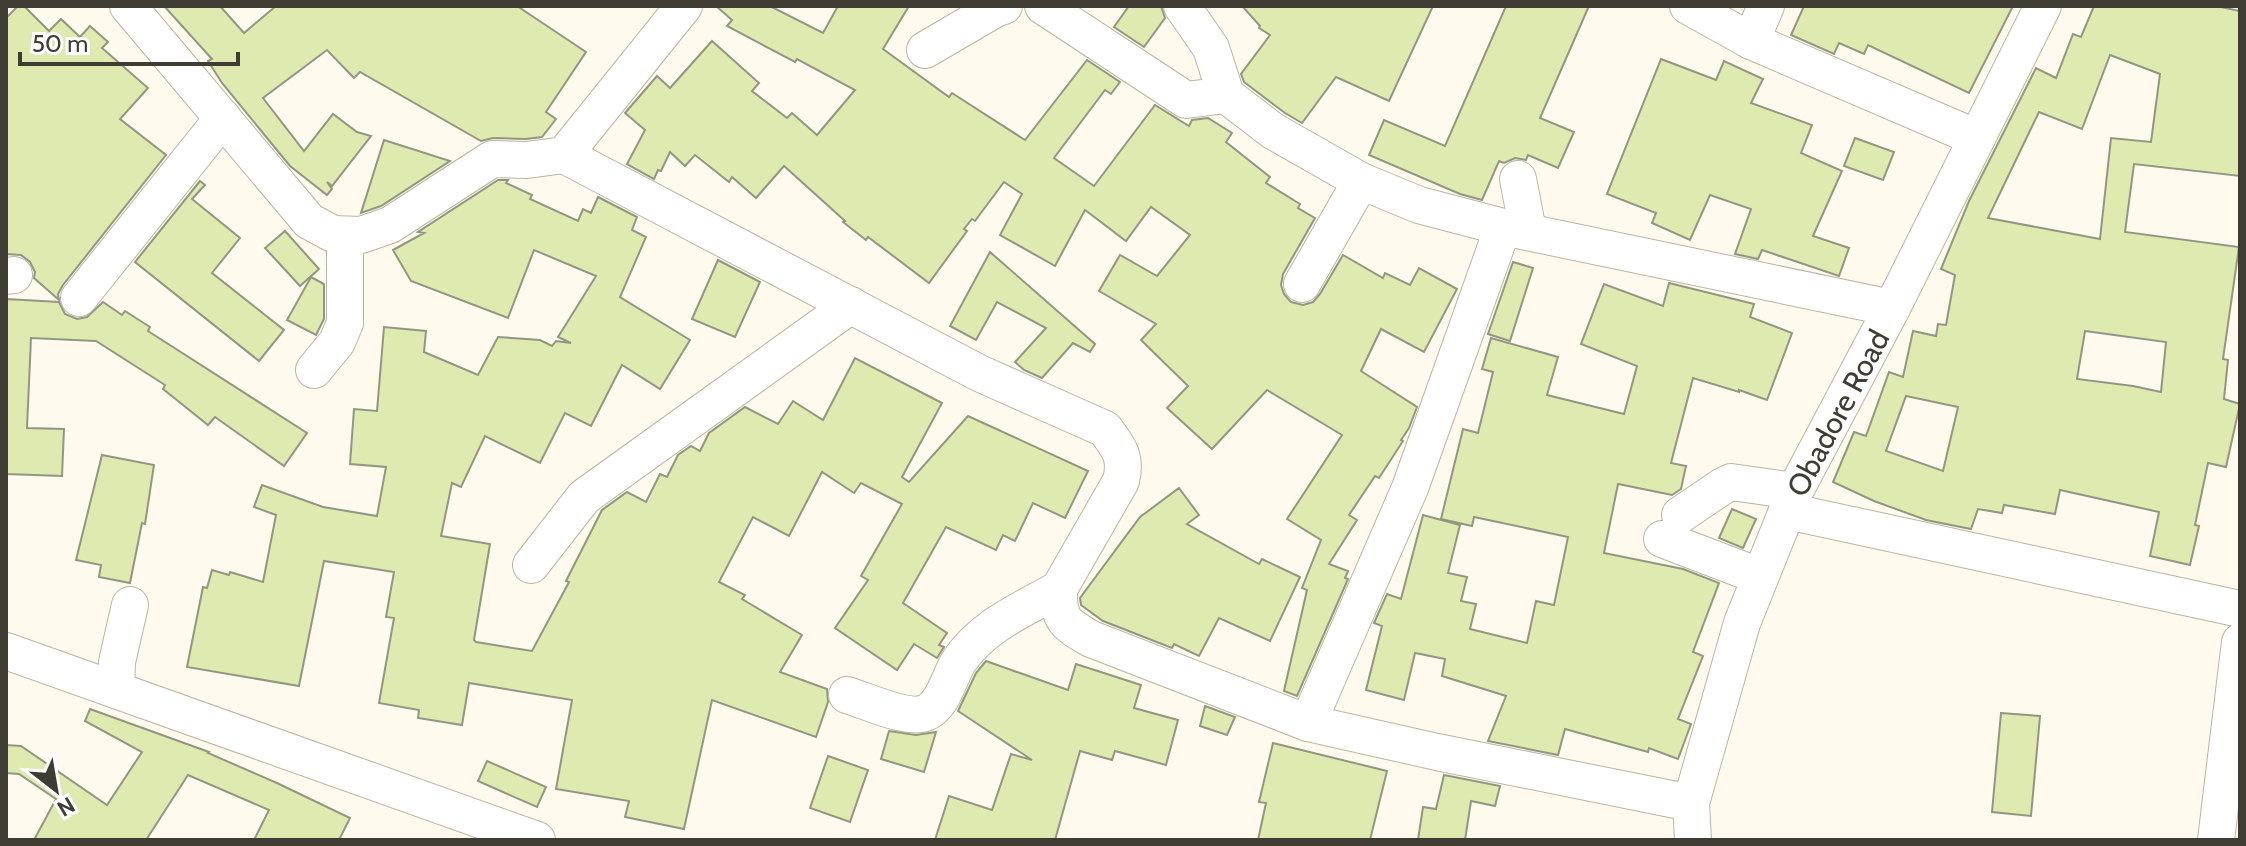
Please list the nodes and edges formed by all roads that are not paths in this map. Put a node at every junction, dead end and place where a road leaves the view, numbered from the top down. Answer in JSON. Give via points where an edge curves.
{"nodes":[{"id":1,"x":128,"y":6,"type":"edge"},
{"id":2,"x":684,"y":6,"type":"edge"},
{"id":3,"x":1004,"y":6,"type":"edge"},
{"id":4,"x":1043,"y":6,"type":"edge"},
{"id":5,"x":1182,"y":6,"type":"edge"},
{"id":6,"x":1688,"y":6,"type":"edge"},
{"id":7,"x":1766,"y":6,"type":"edge"},
{"id":8,"x":2043,"y":6,"type":"edge"},
{"id":9,"x":1751,"y":41,"type":"junction"},
{"id":10,"x":925,"y":50,"type":"dead end"},
{"id":11,"x":1226,"y":95,"type":"junction"},
{"id":12,"x":223,"y":118,"type":"junction"},
{"id":13,"x":1977,"y":138,"type":"junction"},
{"id":14,"x":564,"y":155,"type":"junction"},
{"id":15,"x":1518,"y":179,"type":"dead end"},
{"id":16,"x":1361,"y":181,"type":"junction"},
{"id":17,"x":1515,"y":229,"type":"junction"},
{"id":18,"x":345,"y":235,"type":"junction"},
{"id":19,"x":1302,"y":284,"type":"dead end"},
{"id":20,"x":79,"y":298,"type":"dead end"},
{"id":21,"x":851,"y":305,"type":"junction"},
{"id":22,"x":1892,"y":308,"type":"junction"},
{"id":23,"x":314,"y":370,"type":"dead end"},
{"id":24,"x":1791,"y":501,"type":"junction"},
{"id":25,"x":531,"y":565,"type":"dead end"},
{"id":26,"x":1759,"y":576,"type":"junction"},
{"id":27,"x":1059,"y":589,"type":"junction"},
{"id":28,"x":130,"y":605,"type":"dead end"},
{"id":29,"x":2240,"y":609,"type":"edge"},
{"id":30,"x":2240,"y":642,"type":"edge"},
{"id":31,"x":6,"y":651,"type":"edge"},
{"id":32,"x":116,"y":690,"type":"junction"},
{"id":33,"x":847,"y":695,"type":"dead end"},
{"id":34,"x":1308,"y":723,"type":"junction"},
{"id":35,"x":1691,"y":803,"type":"junction"},
{"id":36,"x":537,"y":840,"type":"edge"},
{"id":37,"x":1693,"y":840,"type":"edge"},
{"id":38,"x":2216,"y":840,"type":"edge"}],
"edges":[{"from":1,"to":12,"type":"street"},
{"from":2,"to":14,"type":"street"},
{"from":3,"to":10,"type":"street"},
{"from":4,"to":11,"type":"street","via":[[1186,100]]},
{"from":5,"to":11,"type":"street","via":[[1211,48]]},
{"from":6,"to":9,"type":"street"},
{"from":7,"to":9,"type":"street"},
{"from":8,"to":13,"type":"street","name":"Obadore Road"},
{"from":9,"to":13,"type":"street"},
{"from":11,"to":16,"type":"street","via":[[1273,131]]},
{"from":12,"to":18,"type":"street","via":[[309,221]]},
{"from":12,"to":20,"type":"street"},
{"from":13,"to":22,"type":"street","name":"Obadore Road"},
{"from":14,"to":18,"type":"street","via":[[492,159],[390,225]]},
{"from":14,"to":21,"type":"street"},
{"from":15,"to":17,"type":"street"},
{"from":16,"to":17,"type":"street","via":[[1419,205]]},
{"from":16,"to":19,"type":"street"},
{"from":17,"to":22,"type":"street"},
{"from":17,"to":34,"type":"street"},
{"from":18,"to":23,"type":"street","via":[[345,323]]},
{"from":21,"to":25,"type":"street","via":[[584,497]]},
{"from":21,"to":27,"type":"street","via":[[979,373],[1105,429],[1111,437],[1125,466],[1121,481]]},
{"from":22,"to":24,"type":"street","name":"Obadore Road"},
{"from":24,"to":26,"type":"street","name":"Obadore Road"},
{"from":24,"to":26,"type":"street","via":[[1731,482],[1671,527]]},
{"from":24,"to":29,"type":"street"},
{"from":26,"to":35,"type":"street","name":"Obadore Road"},
{"from":27,"to":33,"type":"street","via":[[986,630],[928,712],[910,715]]},
{"from":27,"to":34,"type":"street","via":[[1059,610],[1070,626],[1091,639]]},
{"from":28,"to":32,"type":"street"},
{"from":30,"to":38,"type":"street"},
{"from":31,"to":32,"type":"street"},
{"from":32,"to":36,"type":"street"},
{"from":34,"to":35,"type":"street"},
{"from":35,"to":37,"type":"street","name":"Obadore Road"}]}
